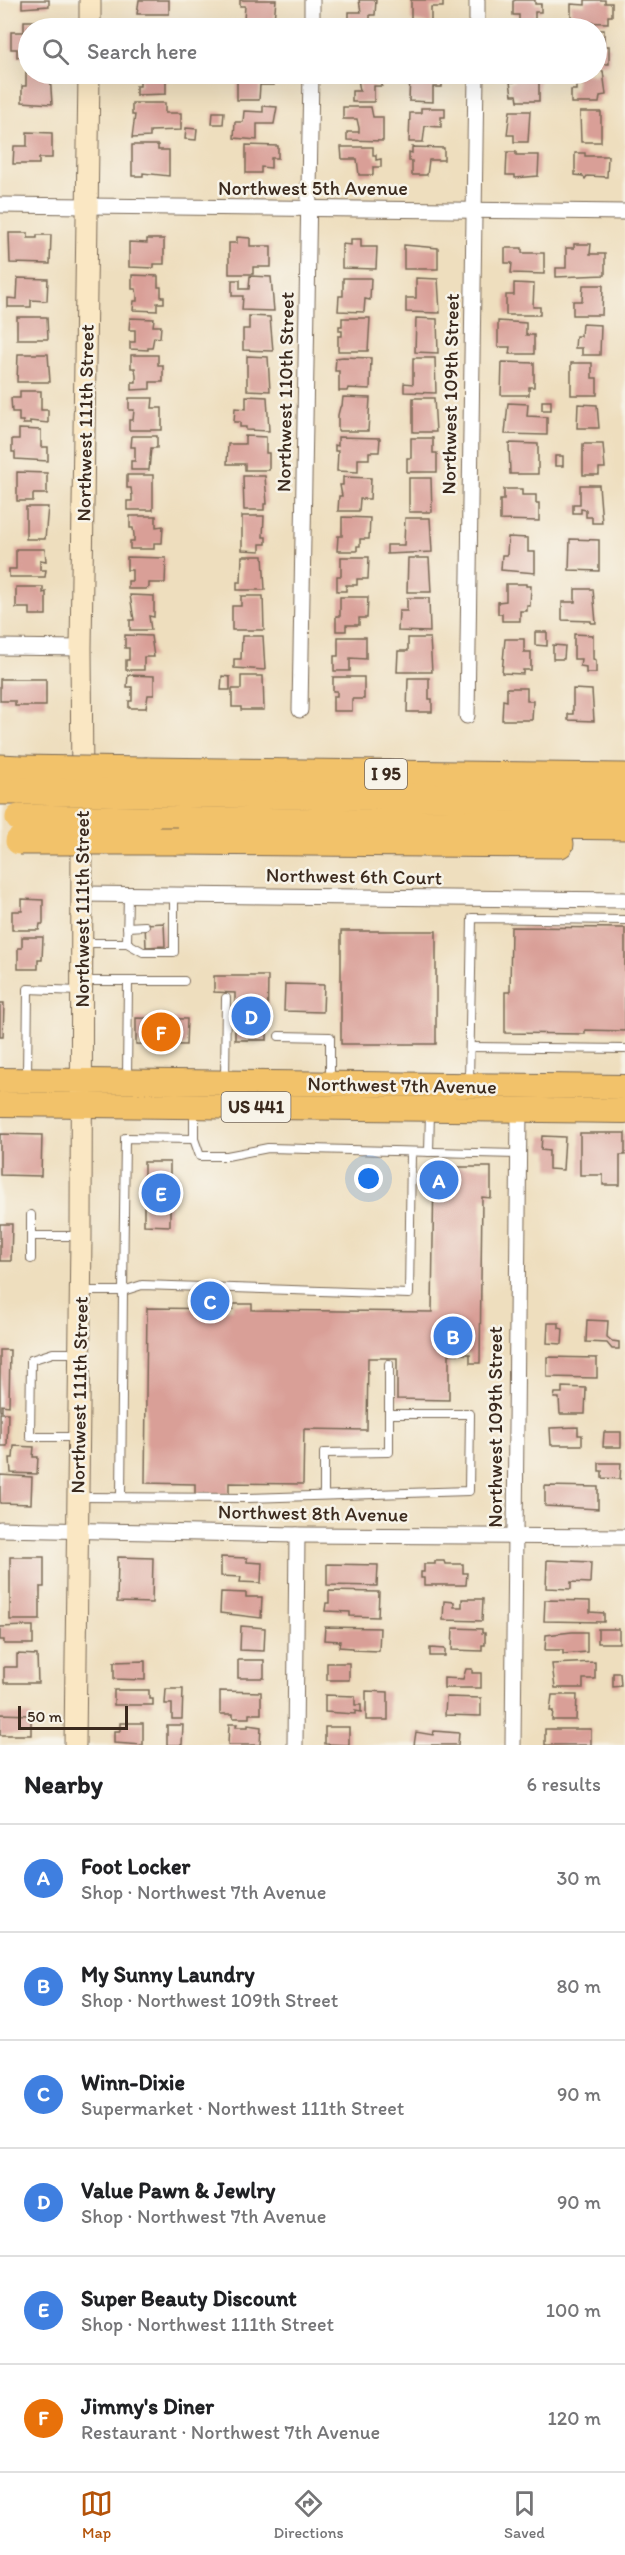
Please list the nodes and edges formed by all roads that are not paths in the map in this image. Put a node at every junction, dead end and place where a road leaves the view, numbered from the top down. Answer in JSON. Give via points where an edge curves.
{"nodes":[{"id":1,"x":90,"y":0,"type":"edge"},
{"id":2,"x":312,"y":0,"type":"edge"},
{"id":3,"x":477,"y":0,"type":"edge"},
{"id":4,"x":90,"y":18,"type":"edge"},
{"id":5,"x":312,"y":18,"type":"edge"},
{"id":6,"x":477,"y":18,"type":"edge"},
{"id":7,"x":89,"y":84,"type":"edge"},
{"id":8,"x":311,"y":84,"type":"edge"},
{"id":9,"x":476,"y":84,"type":"edge"},
{"id":10,"x":0,"y":205,"type":"edge"},
{"id":11,"x":88,"y":207,"type":"junction"},
{"id":12,"x":309,"y":210,"type":"junction"},
{"id":13,"x":473,"y":210,"type":"junction"},
{"id":14,"x":625,"y":212,"type":"edge"},
{"id":15,"x":0,"y":647,"type":"edge"},
{"id":16,"x":81,"y":648,"type":"junction"},
{"id":17,"x":300,"y":710,"type":"dead end"},
{"id":18,"x":467,"y":716,"type":"dead end"},
{"id":19,"x":625,"y":777,"type":"edge"},
{"id":20,"x":10,"y":780,"type":"edge"},
{"id":21,"x":147,"y":794,"type":"junction"},
{"id":22,"x":625,"y":800,"type":"edge"},
{"id":23,"x":625,"y":826,"type":"edge"},
{"id":24,"x":10,"y":829,"type":"edge"},
{"id":25,"x":625,"y":845,"type":"edge"},
{"id":26,"x":82,"y":894,"type":"junction"},
{"id":27,"x":128,"y":895,"type":"junction"},
{"id":28,"x":174,"y":895,"type":"junction"},
{"id":29,"x":625,"y":900,"type":"edge"},
{"id":30,"x":625,"y":920,"type":"edge"},
{"id":31,"x":174,"y":925,"type":"junction"},
{"id":32,"x":146,"y":926,"type":"dead end"},
{"id":33,"x":164,"y":926,"type":"dead end"},
{"id":34,"x":127,"y":927,"type":"junction"},
{"id":35,"x":82,"y":943,"type":"junction"},
{"id":36,"x":127,"y":943,"type":"junction"},
{"id":37,"x":184,"y":981,"type":"dead end"},
{"id":38,"x":128,"y":982,"type":"junction"},
{"id":39,"x":82,"y":986,"type":"junction"},
{"id":40,"x":226,"y":998,"type":"dead end"},
{"id":41,"x":279,"y":1036,"type":"dead end"},
{"id":42,"x":470,"y":1047,"type":"junction"},
{"id":43,"x":625,"y":1049,"type":"edge"},
{"id":44,"x":0,"y":1080,"type":"edge"},
{"id":45,"x":27,"y":1081,"type":"junction"},
{"id":46,"x":127,"y":1082,"type":"junction"},
{"id":47,"x":225,"y":1083,"type":"junction"},
{"id":48,"x":330,"y":1084,"type":"junction"},
{"id":49,"x":468,"y":1085,"type":"junction"},
{"id":50,"x":625,"y":1088,"type":"edge"},
{"id":51,"x":82,"y":1093,"type":"junction"},
{"id":52,"x":0,"y":1104,"type":"edge"},
{"id":53,"x":195,"y":1106,"type":"junction"},
{"id":54,"x":358,"y":1108,"type":"junction"},
{"id":55,"x":430,"y":1109,"type":"junction"},
{"id":56,"x":519,"y":1110,"type":"junction"},
{"id":57,"x":625,"y":1111,"type":"edge"},
{"id":58,"x":194,"y":1139,"type":"junction"},
{"id":59,"x":411,"y":1152,"type":"junction"},
{"id":60,"x":429,"y":1152,"type":"junction"},
{"id":61,"x":518,"y":1154,"type":"junction"},
{"id":62,"x":31,"y":1215,"type":"dead end"},
{"id":63,"x":31,"y":1236,"type":"junction"},
{"id":64,"x":81,"y":1236,"type":"junction"},
{"id":65,"x":31,"y":1259,"type":"dead end"},
{"id":66,"x":80,"y":1291,"type":"junction"},
{"id":67,"x":123,"y":1291,"type":"junction"},
{"id":68,"x":79,"y":1353,"type":"junction"},
{"id":69,"x":388,"y":1364,"type":"dead end"},
{"id":70,"x":389,"y":1414,"type":"junction"},
{"id":71,"x":78,"y":1437,"type":"junction"},
{"id":72,"x":324,"y":1495,"type":"junction"},
{"id":73,"x":77,"y":1497,"type":"junction"},
{"id":74,"x":121,"y":1497,"type":"junction"},
{"id":75,"x":0,"y":1529,"type":"edge"},
{"id":76,"x":77,"y":1530,"type":"junction"},
{"id":77,"x":297,"y":1535,"type":"junction"},
{"id":78,"x":515,"y":1536,"type":"junction"},
{"id":79,"x":625,"y":1537,"type":"edge"},
{"id":80,"x":75,"y":1745,"type":"edge"},
{"id":81,"x":295,"y":1745,"type":"edge"},
{"id":82,"x":513,"y":1745,"type":"edge"}],
"edges":[{"from":1,"to":4,"type":"street"},
{"from":2,"to":5,"type":"street"},
{"from":3,"to":6,"type":"street"},
{"from":7,"to":11,"type":"street","name":"Northwest 111th Street"},
{"from":8,"to":12,"type":"street","name":"Northwest 110th Street"},
{"from":9,"to":13,"type":"street","name":"Northwest 109th Street"},
{"from":10,"to":11,"type":"street","name":"Northwest 5th Avenue"},
{"from":11,"to":12,"type":"street","name":"Northwest 5th Avenue"},
{"from":11,"to":16,"type":"street","name":"Northwest 111th Street"},
{"from":12,"to":13,"type":"street","name":"Northwest 5th Avenue"},
{"from":12,"to":17,"type":"street","name":"Northwest 110th Street"},
{"from":13,"to":14,"type":"street","name":"Northwest 5th Avenue"},
{"from":13,"to":18,"type":"street","name":"Northwest 109th Street"},
{"from":15,"to":16,"type":"street"},
{"from":16,"to":26,"type":"street","name":"Northwest 111th Street"},
{"from":19,"to":21,"type":"highway","number":"I 95"},
{"from":20,"to":21,"type":"highway","number":"I 95","bridge":true},
{"from":21,"to":22,"type":"highway"},
{"from":21,"to":23,"type":"highway"},
{"from":21,"to":24,"type":"highway","bridge":true},
{"from":24,"to":25,"type":"highway","bridge":true,"via":[[177,841]]},
{"from":26,"to":27,"type":"street","name":"Northwest 6th Court"},
{"from":26,"to":35,"type":"street","name":"Northwest 111th Street"},
{"from":27,"to":28,"type":"street","name":"Northwest 6th Court"},
{"from":27,"to":34,"type":"lane"},
{"from":28,"to":29,"type":"street","name":"Northwest 6th Court"},
{"from":28,"to":31,"type":"lane"},
{"from":30,"to":42,"type":"lane","via":[[472,918]]},
{"from":31,"to":33,"type":"lane"},
{"from":31,"to":36,"type":"lane","via":[[174,952],[143,952]]},
{"from":32,"to":34,"type":"lane"},
{"from":34,"to":36,"type":"lane"},
{"from":35,"to":36,"type":"lane"},
{"from":35,"to":39,"type":"street","name":"Northwest 111th Street"},
{"from":37,"to":38,"type":"lane"},
{"from":38,"to":39,"type":"lane"},
{"from":38,"to":46,"type":"lane"},
{"from":39,"to":45,"type":"lane","via":[[28,989]]},
{"from":39,"to":51,"type":"street","name":"Northwest 111th Street"},
{"from":40,"to":47,"type":"lane"},
{"from":41,"to":48,"type":"lane","via":[[330,1037]]},
{"from":42,"to":43,"type":"lane"},
{"from":42,"to":49,"type":"lane"},
{"from":44,"to":45,"type":"main road","name":"Northwest 7th Avenue","number":"US 441"},
{"from":45,"to":51,"type":"main road","name":"Northwest 7th Avenue","number":"US 441"},
{"from":46,"to":47,"type":"main road","name":"Northwest 7th Avenue","number":"US 441"},
{"from":46,"to":51,"type":"main road","name":"Northwest 7th Avenue","number":"US 441"},
{"from":47,"to":48,"type":"main road","name":"Northwest 7th Avenue","number":"US 441"},
{"from":48,"to":49,"type":"main road","name":"Northwest 7th Avenue","number":"US 441"},
{"from":49,"to":50,"type":"main road","name":"Northwest 7th Avenue","number":"US 441"},
{"from":49,"to":54,"type":"main road","via":[[438,1100],[402,1100]]},
{"from":50,"to":56,"type":"main road","via":[[587,1097],[543,1097]]},
{"from":51,"to":52,"type":"main road","name":"Northwest 7th Avenue","number":"US 441"},
{"from":51,"to":53,"type":"main road","name":"Northwest 7th Avenue","number":"US 441"},
{"from":51,"to":64,"type":"street","name":"Northwest 111th Street"},
{"from":53,"to":54,"type":"main road","name":"Northwest 7th Avenue","number":"US 441"},
{"from":53,"to":58,"type":"lane"},
{"from":54,"to":55,"type":"main road","name":"Northwest 7th Avenue","number":"US 441"},
{"from":55,"to":56,"type":"main road","name":"Northwest 7th Avenue","number":"US 441"},
{"from":55,"to":60,"type":"lane"},
{"from":56,"to":57,"type":"main road","name":"Northwest 7th Avenue","number":"US 441"},
{"from":56,"to":61,"type":"street","name":"Northwest 109th Street"},
{"from":58,"to":59,"type":"lane","via":[[200,1156],[227,1156],[268,1148]]},
{"from":58,"to":67,"type":"lane","via":[[125,1138]]},
{"from":59,"to":60,"type":"lane"},
{"from":59,"to":67,"type":"lane","via":[[409,1294],[142,1285]]},
{"from":60,"to":61,"type":"lane"},
{"from":61,"to":78,"type":"street","name":"Northwest 109th Street"},
{"from":62,"to":63,"type":"lane"},
{"from":63,"to":64,"type":"lane"},
{"from":63,"to":65,"type":"lane"},
{"from":64,"to":66,"type":"street","name":"Northwest 111th Street"},
{"from":66,"to":67,"type":"lane"},
{"from":66,"to":68,"type":"street","name":"Northwest 111th Street"},
{"from":67,"to":74,"type":"lane"},
{"from":68,"to":71,"type":"street","name":"Northwest 111th Street"},
{"from":68,"to":71,"type":"lane","via":[[52,1353],[31,1360],[30,1437]]},
{"from":69,"to":70,"type":"lane"},
{"from":70,"to":72,"type":"lane","via":[[389,1452],[324,1452]]},
{"from":70,"to":72,"type":"lane","via":[[470,1414],[469,1491]]},
{"from":71,"to":73,"type":"street","name":"Northwest 111th Street"},
{"from":72,"to":74,"type":"lane"},
{"from":73,"to":74,"type":"lane"},
{"from":73,"to":76,"type":"street","name":"Northwest 111th Street"},
{"from":75,"to":76,"type":"street","name":"Northwest 8th Avenue"},
{"from":76,"to":77,"type":"street","name":"Northwest 8th Avenue"},
{"from":76,"to":80,"type":"street","name":"Northwest 111th Street"},
{"from":77,"to":78,"type":"street","name":"Northwest 8th Avenue"},
{"from":77,"to":81,"type":"street"},
{"from":78,"to":79,"type":"street","name":"Northwest 8th Avenue"},
{"from":78,"to":82,"type":"street","name":"Northwest 109th Street"}]}
